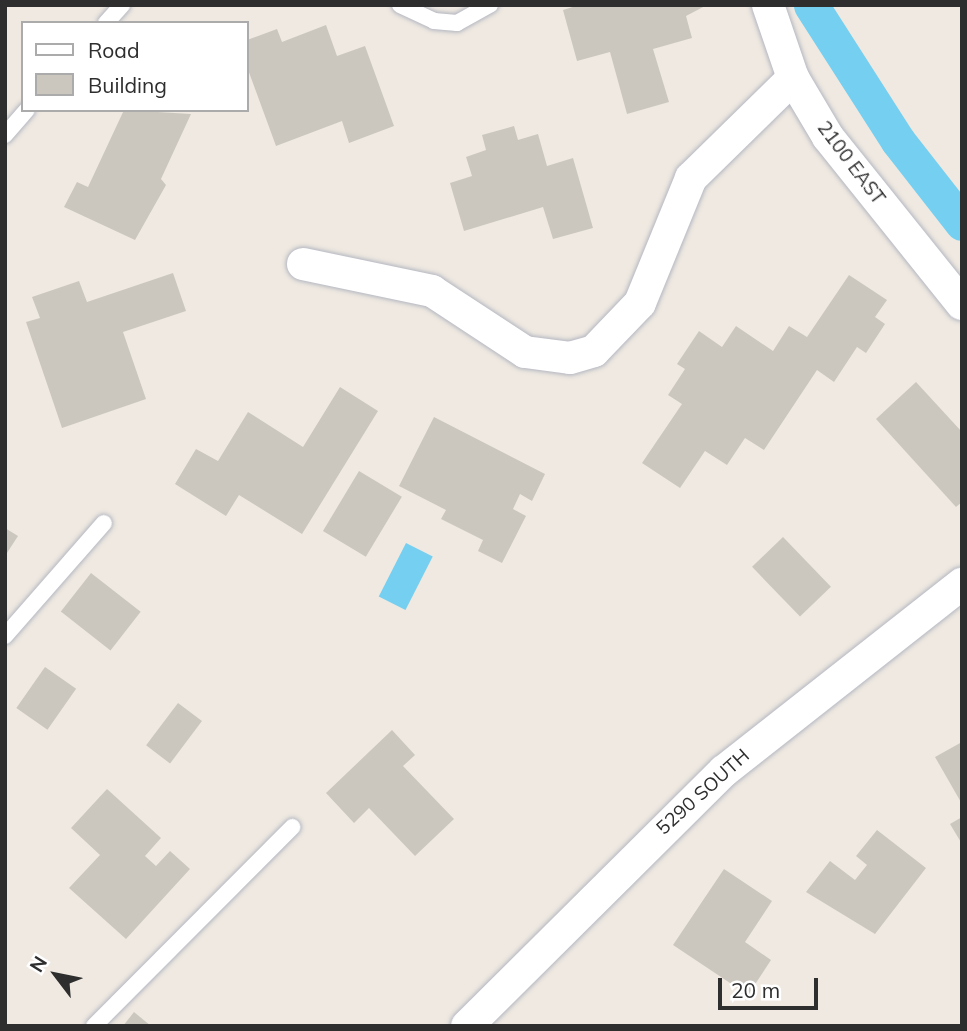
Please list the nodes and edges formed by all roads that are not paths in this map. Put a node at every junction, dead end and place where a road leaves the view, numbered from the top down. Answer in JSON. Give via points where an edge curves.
{"nodes":[{"id":1,"x":122,"y":5,"type":"edge"},
{"id":2,"x":400,"y":5,"type":"edge"},
{"id":3,"x":491,"y":5,"type":"edge"},
{"id":4,"x":768,"y":5,"type":"edge"},
{"id":5,"x":108,"y":21,"type":"edge"},
{"id":6,"x":793,"y":78,"type":"junction"},
{"id":7,"x":25,"y":112,"type":"edge"},
{"id":8,"x":5,"y":135,"type":"edge"},
{"id":9,"x":303,"y":264,"type":"dead end"},
{"id":10,"x":962,"y":304,"type":"edge"},
{"id":11,"x":104,"y":523,"type":"dead end"},
{"id":12,"x":962,"y":583,"type":"edge"},
{"id":13,"x":5,"y":636,"type":"edge"},
{"id":14,"x":292,"y":827,"type":"dead end"},
{"id":15,"x":94,"y":1026,"type":"edge"},
{"id":16,"x":467,"y":1026,"type":"edge"}],
"edges":[{"from":1,"to":5,"type":"lane"},
{"from":2,"to":3,"type":"lane","via":[[434,22],[457,23]]},
{"from":4,"to":6,"type":"street","name":"2100 EAST"},
{"from":6,"to":9,"type":"street","via":[[691,178],[640,303],[594,352],[570,358],[526,352],[432,292]]},
{"from":6,"to":10,"type":"street","name":"2100 EAST","via":[[828,137]]},
{"from":7,"to":8,"type":"lane"},
{"from":11,"to":13,"type":"lane"},
{"from":12,"to":16,"type":"street","name":"5290 SOUTH","via":[[724,771]]},
{"from":14,"to":15,"type":"lane"}]}
